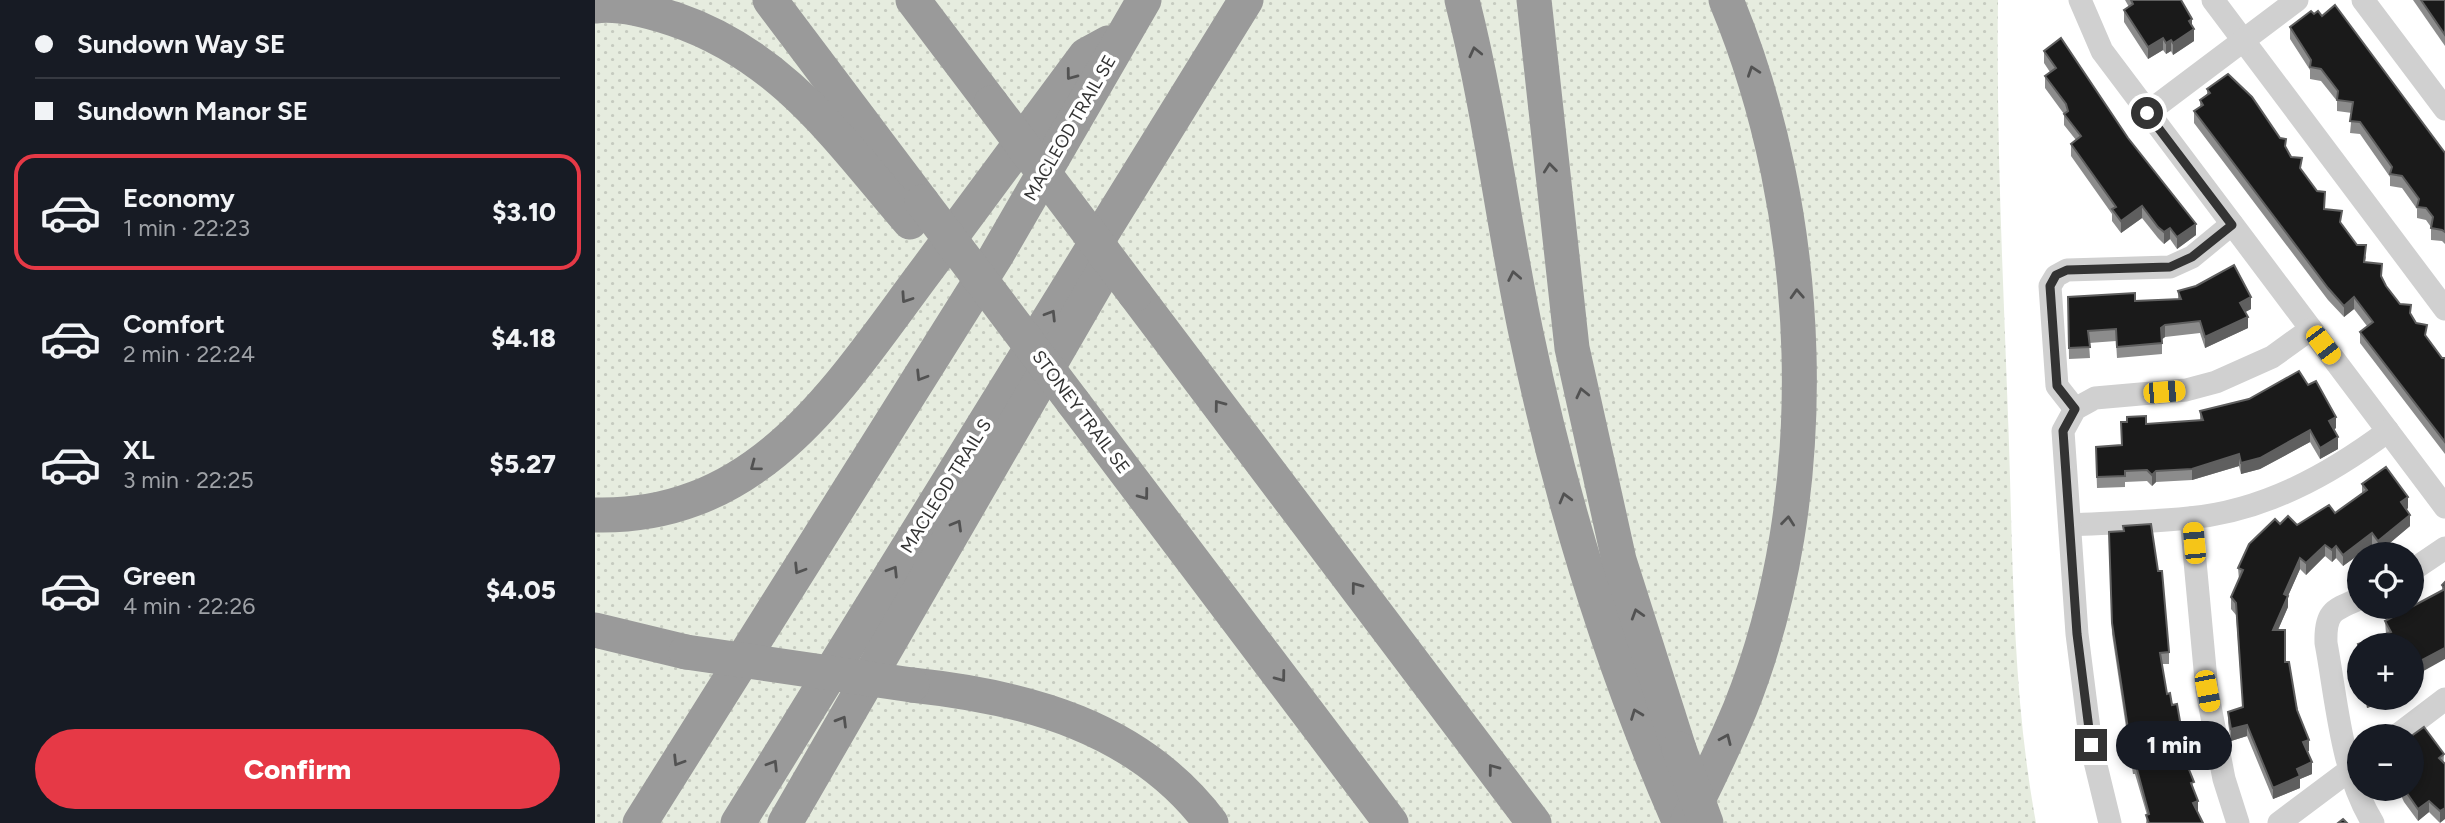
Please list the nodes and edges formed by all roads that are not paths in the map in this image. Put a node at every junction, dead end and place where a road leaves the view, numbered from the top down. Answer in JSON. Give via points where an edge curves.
{"nodes":[{"id":1,"x":770,"y":0,"type":"edge"},
{"id":2,"x":913,"y":0,"type":"edge"},
{"id":3,"x":1144,"y":0,"type":"edge"},
{"id":4,"x":1246,"y":0,"type":"edge"},
{"id":5,"x":1462,"y":0,"type":"edge"},
{"id":6,"x":1534,"y":0,"type":"edge"},
{"id":7,"x":1726,"y":0,"type":"edge"},
{"id":8,"x":2080,"y":0,"type":"edge"},
{"id":9,"x":2213,"y":0,"type":"edge"},
{"id":10,"x":2297,"y":0,"type":"edge"},
{"id":11,"x":2363,"y":0,"type":"edge"},
{"id":12,"x":595,"y":6,"type":"edge"},
{"id":13,"x":1123,"y":34,"type":"junction"},
{"id":14,"x":2244,"y":42,"type":"junction"},
{"id":15,"x":2445,"y":109,"type":"edge"},
{"id":16,"x":2147,"y":113,"type":"junction"},
{"id":17,"x":1154,"y":149,"type":"junction"},
{"id":18,"x":916,"y":212,"type":"junction"},
{"id":19,"x":2232,"y":225,"type":"junction"},
{"id":20,"x":2445,"y":309,"type":"edge"},
{"id":21,"x":2311,"y":330,"type":"junction"},
{"id":22,"x":2075,"y":409,"type":"junction"},
{"id":23,"x":2388,"y":431,"type":"junction"},
{"id":24,"x":2445,"y":507,"type":"edge"},
{"id":25,"x":595,"y":515,"type":"edge"},
{"id":26,"x":2191,"y":518,"type":"junction"},
{"id":27,"x":2071,"y":525,"type":"junction"},
{"id":28,"x":2445,"y":548,"type":"edge"},
{"id":29,"x":2424,"y":562,"type":"edge"},
{"id":30,"x":2347,"y":605,"type":"edge"},
{"id":31,"x":595,"y":630,"type":"edge"},
{"id":32,"x":2443,"y":705,"type":"edge"},
{"id":33,"x":2414,"y":724,"type":"edge"},
{"id":34,"x":2347,"y":729,"type":"edge"},
{"id":35,"x":1670,"y":763,"type":"junction"},
{"id":36,"x":2347,"y":773,"type":"edge"},
{"id":37,"x":2361,"y":801,"type":"edge"},
{"id":38,"x":639,"y":823,"type":"edge"},
{"id":39,"x":738,"y":823,"type":"edge"},
{"id":40,"x":785,"y":823,"type":"edge"},
{"id":41,"x":1211,"y":823,"type":"edge"},
{"id":42,"x":1391,"y":823,"type":"edge"},
{"id":43,"x":1534,"y":823,"type":"edge"},
{"id":44,"x":1680,"y":823,"type":"edge"},
{"id":45,"x":1687,"y":823,"type":"edge"},
{"id":46,"x":1706,"y":823,"type":"edge"},
{"id":47,"x":2110,"y":823,"type":"edge"},
{"id":48,"x":2238,"y":823,"type":"edge"},
{"id":49,"x":2279,"y":823,"type":"edge"},
{"id":50,"x":2373,"y":823,"type":"edge"}],
"edges":[{"from":1,"to":18,"type":"highway","name":"STONEY TRAIL SE"},
{"from":43,"to":2,"type":"highway","one_way":true,"bridge":true},
{"from":3,"to":13,"type":"highway","name":"MACLEOD TRAIL SE"},
{"from":4,"to":17,"type":"highway"},
{"from":35,"to":5,"type":"highway","one_way":true,"via":[[1599,612],[1555,459],[1519,301]]},
{"from":35,"to":6,"type":"highway","one_way":true,"via":[[1572,348]]},
{"from":45,"to":7,"type":"highway","one_way":true,"via":[[1740,707],[1766,627],[1788,532],[1800,348],[1797,283],[1780,172],[1761,95]]},
{"from":8,"to":16,"type":"street","via":[[2102,51]]},
{"from":9,"to":14,"type":"street"},
{"from":10,"to":14,"type":"street"},
{"from":11,"to":15,"type":"street"},
{"from":12,"to":18,"type":"highway","via":[[651,11],[727,40],[779,76]]},
{"from":13,"to":25,"type":"highway","one_way":true,"via":[[1086,55],[876,342],[789,440],[734,481],[679,506]]},
{"from":13,"to":38,"type":"highway","name":"MACLEOD TRAIL SE","one_way":true,"via":[[996,256]]},
{"from":14,"to":16,"type":"street"},
{"from":14,"to":20,"type":"street"},
{"from":16,"to":19,"type":"street"},
{"from":39,"to":17,"type":"highway","name":"MACLEOD TRAIL S","one_way":true},
{"from":40,"to":17,"type":"highway","one_way":true,"via":[[1085,308],[1132,217]]},
{"from":18,"to":42,"type":"highway","name":"STONEY TRAIL SE","one_way":true,"bridge":true,"via":[[1043,362]]},
{"from":19,"to":21,"type":"street"},
{"from":19,"to":22,"type":"street","via":[[2192,257],[2170,267],[2067,270],[2056,275],[2050,286],[2057,386]]},
{"from":21,"to":22,"type":"street","via":[[2272,357],[2216,382],[2186,390],[2095,398]]},
{"from":21,"to":23,"type":"street"},
{"from":22,"to":27,"type":"street","via":[[2063,431]]},
{"from":23,"to":24,"type":"street"},
{"from":23,"to":26,"type":"street","via":[[2309,483],[2266,501]]},
{"from":26,"to":27,"type":"street"},
{"from":26,"to":48,"type":"street","via":[[2207,691],[2224,779]]},
{"from":27,"to":47,"type":"street","via":[[2078,648],[2091,745]]},
{"from":28,"to":29,"type":"street"},
{"from":30,"to":34,"type":"street","via":[[2325,623]]},
{"from":31,"to":41,"type":"highway","bridge":true,"via":[[686,652],[1007,698],[1135,751],[1191,797]]},
{"from":32,"to":33,"type":"street"},
{"from":35,"to":44,"type":"highway"},
{"from":35,"to":46,"type":"highway","bridge":true},
{"from":36,"to":49,"type":"street"},
{"from":37,"to":50,"type":"street"}]}
